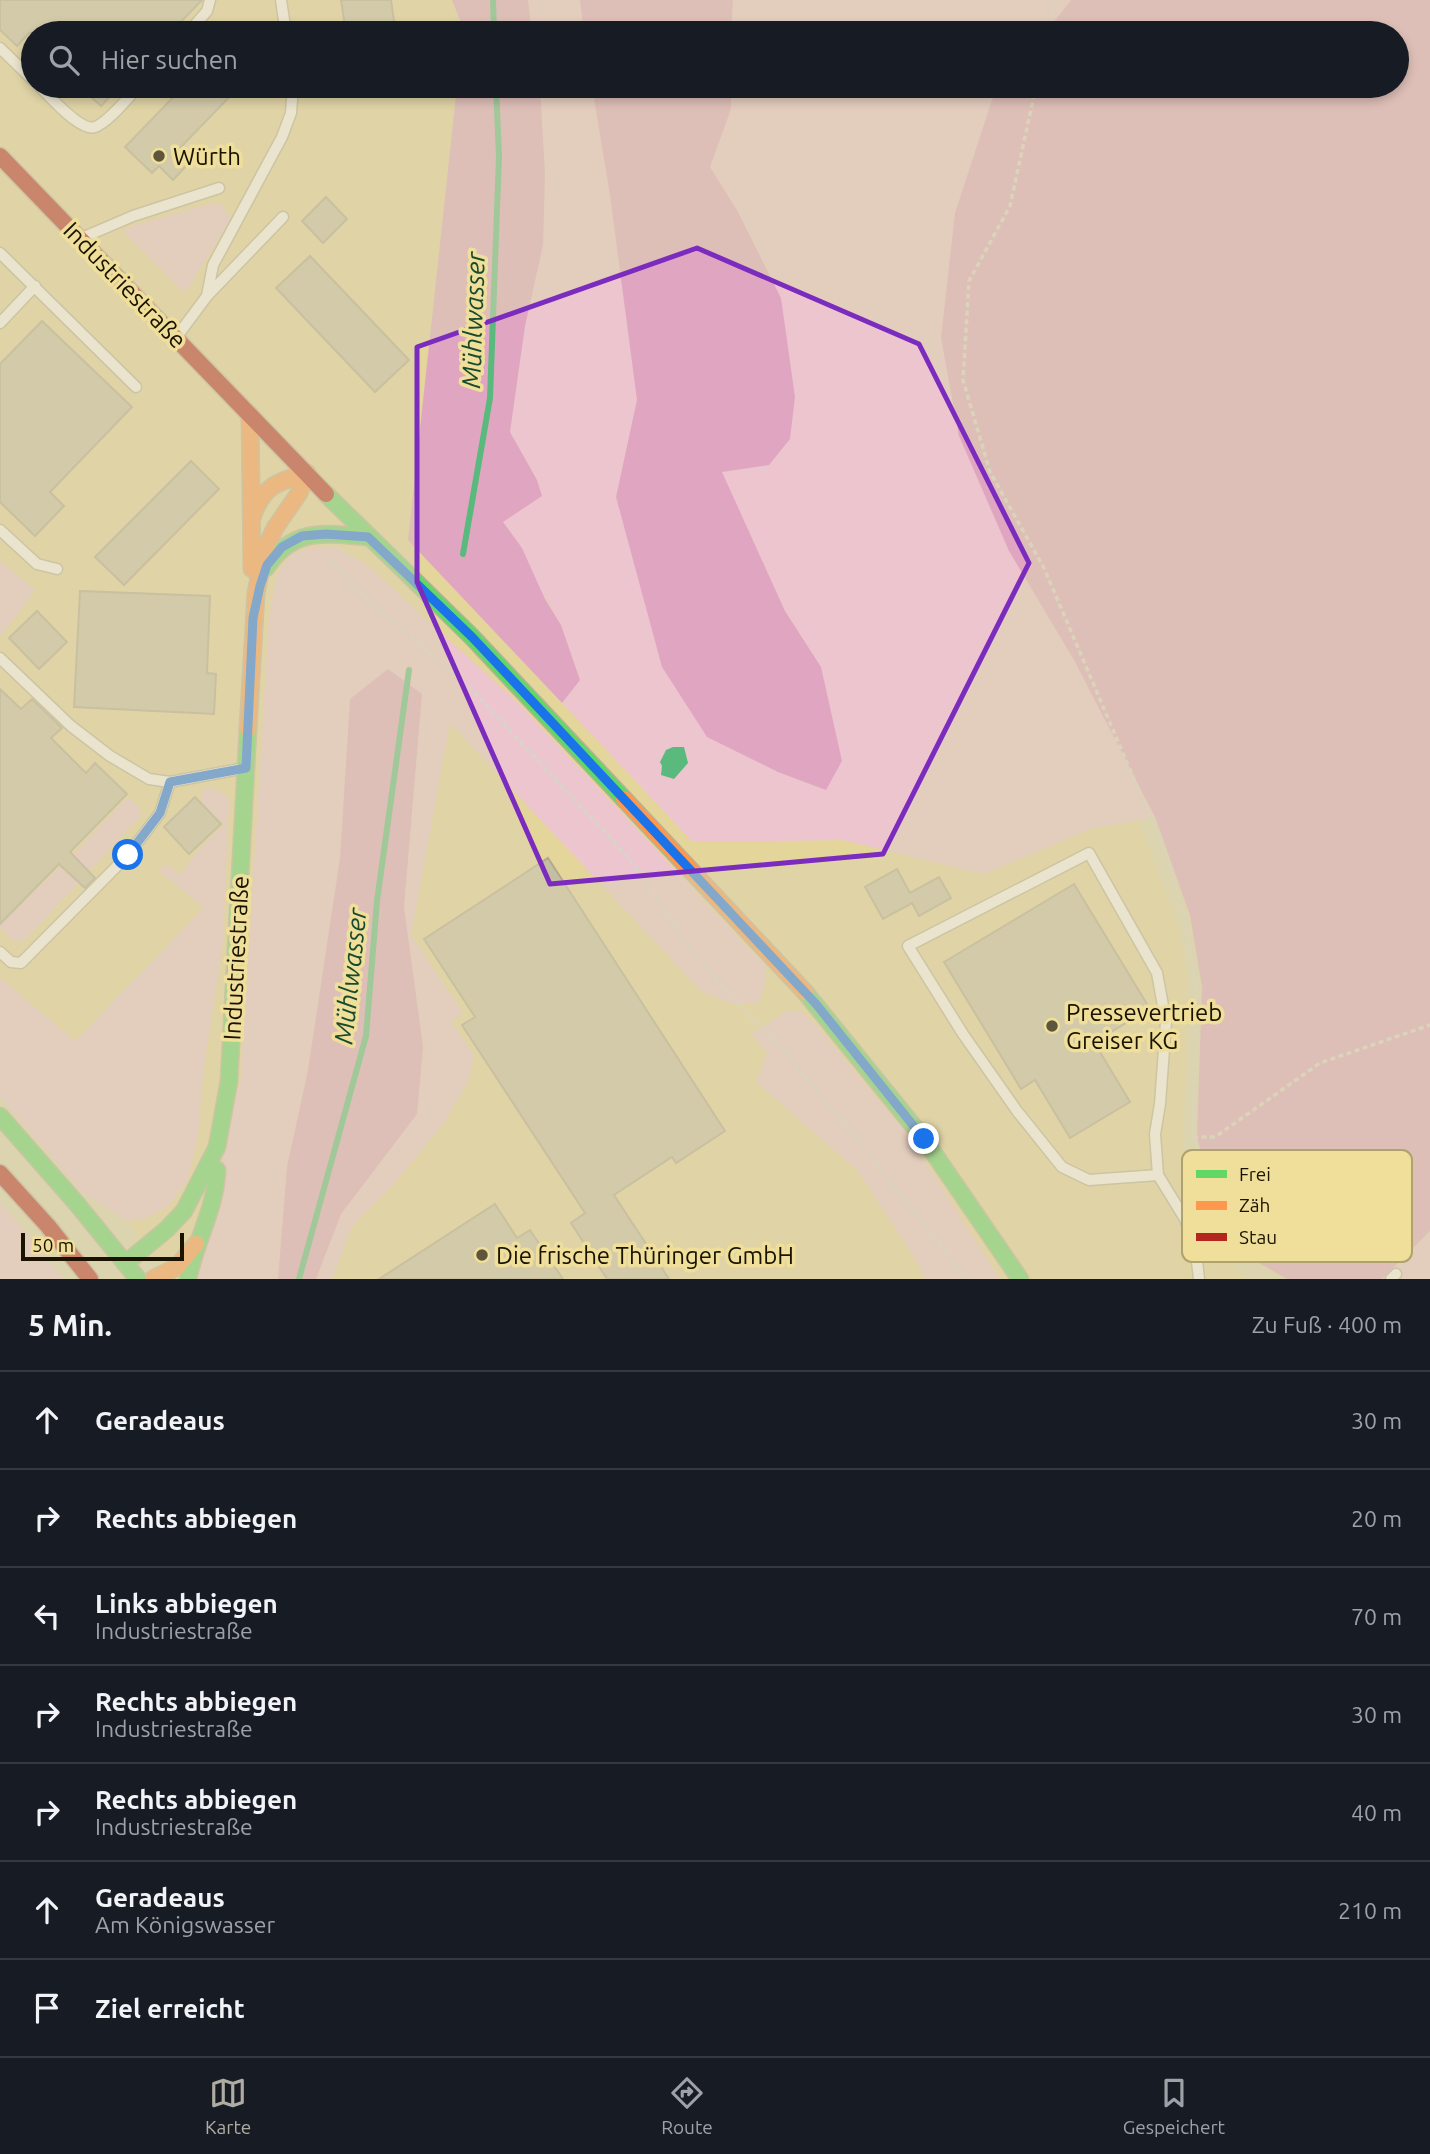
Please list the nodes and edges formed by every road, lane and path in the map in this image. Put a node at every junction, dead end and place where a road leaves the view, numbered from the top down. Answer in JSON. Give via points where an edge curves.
{"nodes":[{"id":1,"x":210,"y":0,"type":"edge"},
{"id":2,"x":281,"y":0,"type":"edge"},
{"id":3,"x":1055,"y":0,"type":"edge"},
{"id":4,"x":198,"y":21,"type":"edge"},
{"id":5,"x":284,"y":21,"type":"edge"},
{"id":6,"x":1051,"y":21,"type":"edge"},
{"id":7,"x":0,"y":48,"type":"edge"},
{"id":8,"x":21,"y":68,"type":"edge"},
{"id":9,"x":51,"y":98,"type":"edge"},
{"id":10,"x":127,"y":98,"type":"edge"},
{"id":11,"x":292,"y":98,"type":"edge"},
{"id":12,"x":1033,"y":98,"type":"edge"},
{"id":13,"x":0,"y":156,"type":"edge"},
{"id":14,"x":219,"y":188,"type":"dead end"},
{"id":15,"x":283,"y":218,"type":"dead end"},
{"id":16,"x":80,"y":239,"type":"junction"},
{"id":17,"x":0,"y":253,"type":"edge"},
{"id":18,"x":35,"y":286,"type":"junction"},
{"id":19,"x":207,"y":296,"type":"junction"},
{"id":20,"x":0,"y":323,"type":"edge"},
{"id":21,"x":176,"y":338,"type":"junction"},
{"id":22,"x":136,"y":387,"type":"dead end"},
{"id":23,"x":250,"y":415,"type":"junction"},
{"id":24,"x":307,"y":473,"type":"junction"},
{"id":25,"x":251,"y":518,"type":"junction"},
{"id":26,"x":0,"y":530,"type":"edge"},
{"id":27,"x":368,"y":537,"type":"junction"},
{"id":28,"x":328,"y":556,"type":"dead end"},
{"id":29,"x":57,"y":569,"type":"dead end"},
{"id":30,"x":253,"y":618,"type":"junction"},
{"id":31,"x":0,"y":658,"type":"edge"},
{"id":32,"x":246,"y":768,"type":"junction"},
{"id":33,"x":170,"y":782,"type":"junction"},
{"id":34,"x":0,"y":952,"type":"edge"},
{"id":35,"x":1430,"y":1026,"type":"edge"},
{"id":36,"x":0,"y":1116,"type":"edge"},
{"id":37,"x":1192,"y":1137,"type":"junction"},
{"id":38,"x":217,"y":1147,"type":"junction"},
{"id":39,"x":1195,"y":1150,"type":"edge"},
{"id":40,"x":0,"y":1172,"type":"edge"},
{"id":41,"x":1158,"y":1175,"type":"junction"},
{"id":42,"x":1182,"y":1214,"type":"edge"},
{"id":43,"x":197,"y":1242,"type":"junction"},
{"id":44,"x":75,"y":1259,"type":"junction"},
{"id":45,"x":124,"y":1271,"type":"edge"},
{"id":46,"x":90,"y":1279,"type":"edge"},
{"id":47,"x":106,"y":1279,"type":"edge"},
{"id":48,"x":138,"y":1279,"type":"edge"},
{"id":49,"x":153,"y":1279,"type":"edge"},
{"id":50,"x":188,"y":1279,"type":"edge"},
{"id":51,"x":967,"y":1279,"type":"edge"},
{"id":52,"x":1020,"y":1279,"type":"edge"}],
"edges":[{"from":1,"to":4,"type":"lane"},
{"from":2,"to":5,"type":"lane"},
{"from":3,"to":6,"type":"path"},
{"from":7,"to":8,"type":"lane"},
{"from":9,"to":10,"type":"lane","via":[[87,128],[96,127]]},
{"from":11,"to":19,"type":"lane","via":[[282,136],[213,265]]},
{"from":12,"to":37,"type":"path","via":[[1010,206],[969,281],[963,380],[990,472],[1044,568],[1165,852],[1184,915],[1196,986]]},
{"from":13,"to":16,"type":"street","name":"Industriestraße"},
{"from":14,"to":16,"type":"lane"},
{"from":15,"to":19,"type":"lane"},
{"from":16,"to":21,"type":"street","name":"Industriestraße"},
{"from":17,"to":18,"type":"lane"},
{"from":18,"to":20,"type":"lane"},
{"from":18,"to":22,"type":"lane"},
{"from":19,"to":21,"type":"lane"},
{"from":21,"to":23,"type":"street","name":"Industriestraße"},
{"from":23,"to":24,"type":"street","name":"Industriestraße"},
{"from":23,"to":25,"type":"street","name":"Industriestraße"},
{"from":24,"to":25,"type":"street","via":[[266,489]]},
{"from":24,"to":27,"type":"street","name":"Industriestraße"},
{"from":24,"to":30,"type":"street","name":"Industriestraße","via":[[265,549]]},
{"from":25,"to":30,"type":"street","name":"Industriestraße"},
{"from":26,"to":29,"type":"lane","via":[[37,565]]},
{"from":27,"to":30,"type":"street","name":"Industriestraße","via":[[312,534],[282,547],[263,575]]},
{"from":27,"to":52,"type":"street","name":"Industriestraße","via":[[472,637],[816,1004],[924,1139]]},
{"from":28,"to":51,"type":"path","via":[[355,587],[473,691],[627,856],[682,938],[844,1122]]},
{"from":30,"to":32,"type":"street","name":"Industriestraße"},
{"from":31,"to":33,"type":"lane","via":[[71,726],[110,756],[149,779]]},
{"from":32,"to":33,"type":"lane"},
{"from":32,"to":38,"type":"street","name":"Industriestraße","via":[[229,1081]]},
{"from":33,"to":34,"type":"lane","via":[[160,813],[128,855],[54,932],[21,963],[11,962]]},
{"from":35,"to":37,"type":"path","via":[[1320,1063],[1215,1137]]},
{"from":36,"to":45,"type":"street"},
{"from":37,"to":39,"type":"path"},
{"from":38,"to":43,"type":"street","via":[[218,1183]]},
{"from":38,"to":45,"type":"street","name":"Industriestraße","via":[[184,1210]]},
{"from":40,"to":44,"type":"street"},
{"from":41,"to":41,"type":"lane","via":[[1089,1180],[1062,1167],[963,1034],[908,946],[1089,853],[1157,973],[1166,1022],[1155,1134]]},
{"from":41,"to":42,"type":"lane"},
{"from":43,"to":49,"type":"street","via":[[177,1267]]},
{"from":43,"to":50,"type":"street"},
{"from":44,"to":46,"type":"street"},
{"from":44,"to":47,"type":"street","via":[[90,1274]]},
{"from":45,"to":48,"type":"street"}]}
